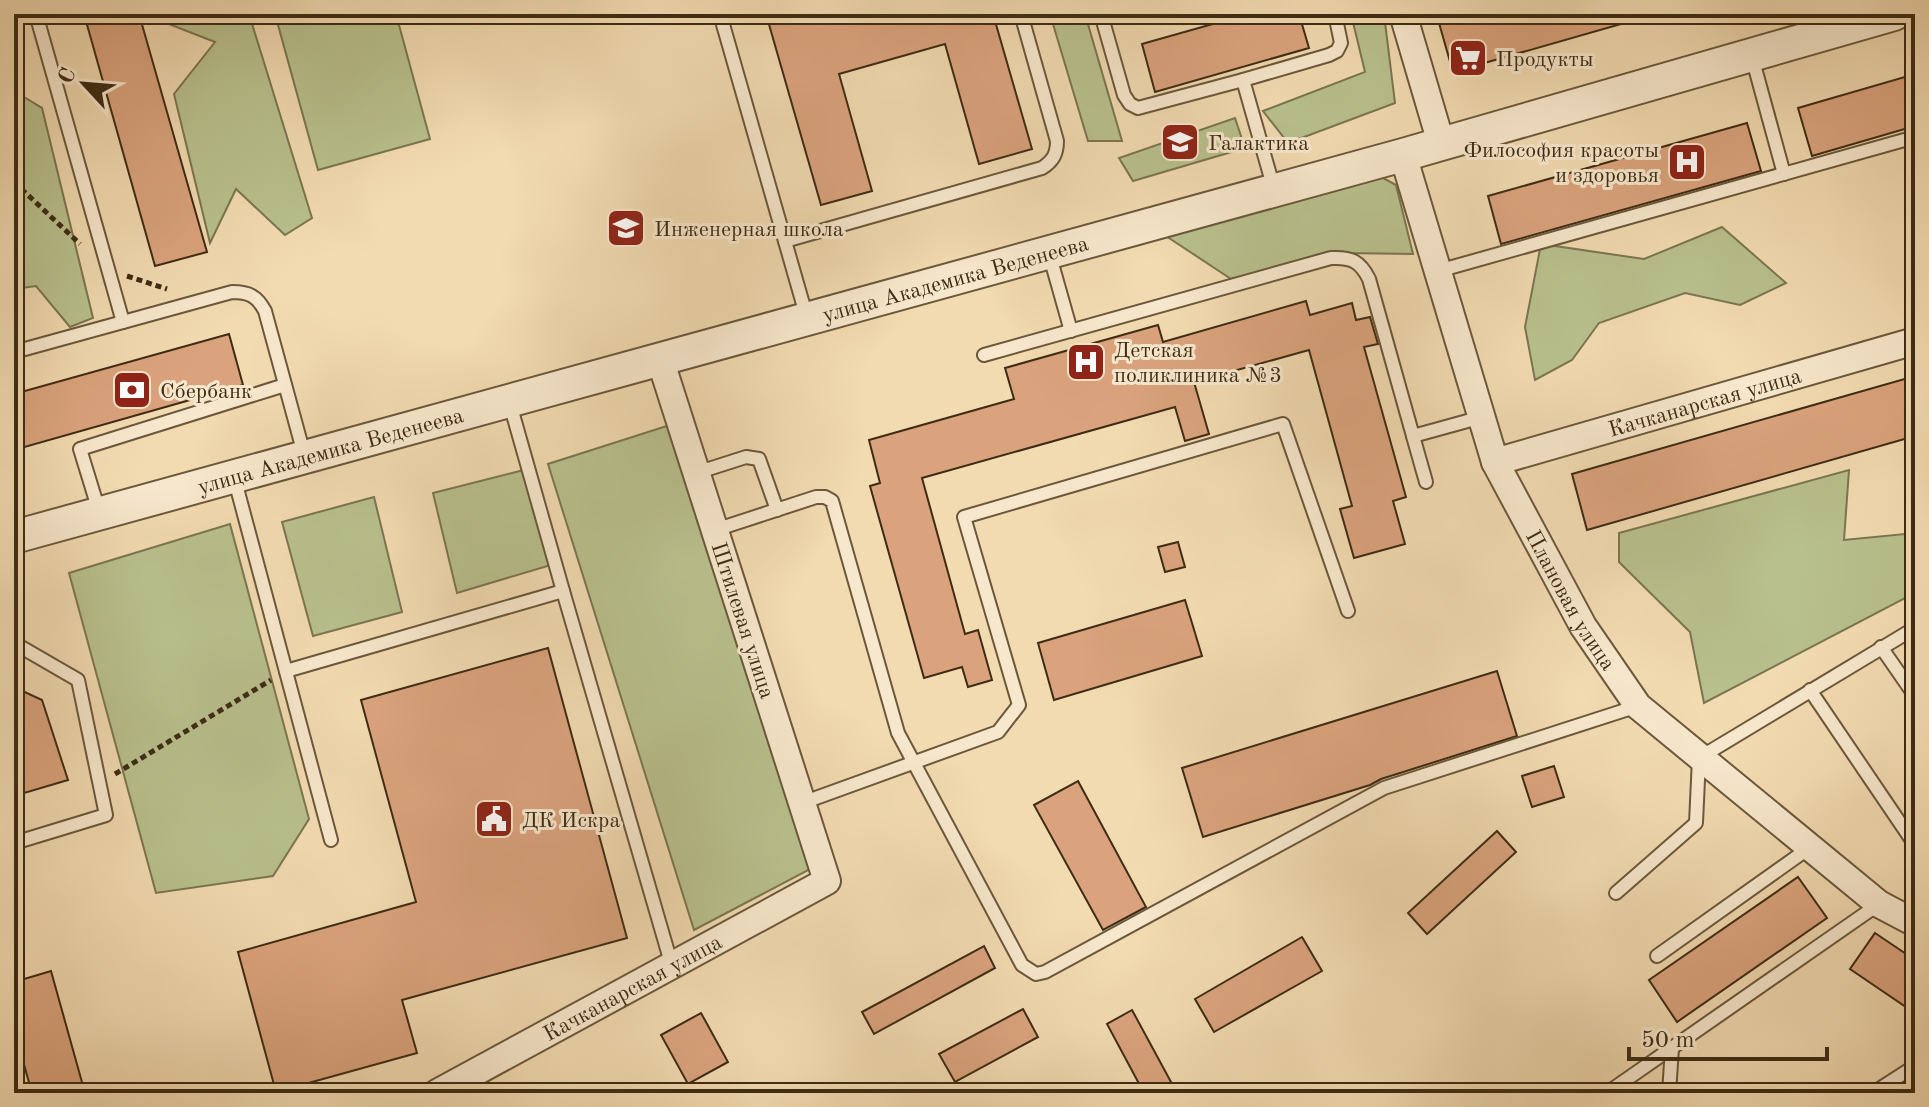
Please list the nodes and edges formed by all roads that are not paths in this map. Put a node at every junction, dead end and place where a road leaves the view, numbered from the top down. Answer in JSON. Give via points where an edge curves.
{"nodes":[{"id":1,"x":36,"y":14,"type":"edge"},
{"id":2,"x":720,"y":14,"type":"edge"},
{"id":3,"x":1021,"y":14,"type":"edge"},
{"id":4,"x":1101,"y":14,"type":"edge"},
{"id":5,"x":1335,"y":14,"type":"edge"},
{"id":6,"x":1403,"y":14,"type":"edge"},
{"id":7,"x":1894,"y":14,"type":"edge"},
{"id":8,"x":1751,"y":55,"type":"junction"},
{"id":9,"x":1243,"y":80,"type":"junction"},
{"id":10,"x":1915,"y":137,"type":"edge"},
{"id":11,"x":1441,"y":143,"type":"junction"},
{"id":12,"x":1403,"y":155,"type":"junction"},
{"id":13,"x":1784,"y":174,"type":"junction"},
{"id":14,"x":1274,"y":189,"type":"junction"},
{"id":15,"x":785,"y":241,"type":"junction"},
{"id":16,"x":1049,"y":252,"type":"junction"},
{"id":17,"x":1438,"y":271,"type":"junction"},
{"id":18,"x":807,"y":318,"type":"junction"},
{"id":19,"x":123,"y":322,"type":"junction"},
{"id":20,"x":1071,"y":331,"type":"junction"},
{"id":21,"x":1915,"y":341,"type":"edge"},
{"id":22,"x":14,"y":352,"type":"edge"},
{"id":23,"x":984,"y":355,"type":"dead end"},
{"id":24,"x":660,"y":359,"type":"junction"},
{"id":25,"x":285,"y":385,"type":"junction"},
{"id":26,"x":509,"y":401,"type":"junction"},
{"id":27,"x":1482,"y":417,"type":"junction"},
{"id":28,"x":1413,"y":436,"type":"junction"},
{"id":29,"x":305,"y":457,"type":"junction"},
{"id":30,"x":1495,"y":462,"type":"junction"},
{"id":31,"x":696,"y":473,"type":"junction"},
{"id":32,"x":234,"y":477,"type":"junction"},
{"id":33,"x":1426,"y":482,"type":"dead end"},
{"id":34,"x":777,"y":510,"type":"junction"},
{"id":35,"x":100,"y":514,"type":"junction"},
{"id":36,"x":715,"y":530,"type":"junction"},
{"id":37,"x":14,"y":537,"type":"edge"},
{"id":38,"x":563,"y":591,"type":"junction"},
{"id":39,"x":1348,"y":611,"type":"dead end"},
{"id":40,"x":1915,"y":628,"type":"edge"},
{"id":41,"x":14,"y":643,"type":"edge"},
{"id":42,"x":1881,"y":647,"type":"junction"},
{"id":43,"x":286,"y":671,"type":"junction"},
{"id":44,"x":1810,"y":690,"type":"junction"},
{"id":45,"x":1915,"y":696,"type":"edge"},
{"id":46,"x":1638,"y":706,"type":"junction"},
{"id":47,"x":1699,"y":758,"type":"junction"},
{"id":48,"x":913,"y":762,"type":"junction"},
{"id":49,"x":802,"y":803,"type":"junction"},
{"id":50,"x":331,"y":840,"type":"dead end"},
{"id":51,"x":14,"y":843,"type":"edge"},
{"id":52,"x":1915,"y":845,"type":"edge"},
{"id":53,"x":1809,"y":848,"type":"junction"},
{"id":54,"x":827,"y":881,"type":"joint"},
{"id":55,"x":1616,"y":893,"type":"dead end"},
{"id":56,"x":1879,"y":904,"type":"junction"},
{"id":57,"x":1915,"y":923,"type":"edge"},
{"id":58,"x":1657,"y":956,"type":"dead end"},
{"id":59,"x":672,"y":966,"type":"junction"},
{"id":60,"x":1672,"y":1048,"type":"junction"},
{"id":61,"x":1915,"y":1066,"type":"edge"},
{"id":62,"x":437,"y":1093,"type":"edge"},
{"id":63,"x":1607,"y":1093,"type":"edge"},
{"id":64,"x":1669,"y":1093,"type":"edge"},
{"id":65,"x":1873,"y":1093,"type":"edge"}],
"edges":[{"from":1,"to":19,"type":"lane"},
{"from":2,"to":15,"type":"lane"},
{"from":3,"to":15,"type":"lane","via":[[1057,141],[1051,162]]},
{"from":4,"to":9,"type":"lane","via":[[1124,95],[1138,108]]},
{"from":5,"to":9,"type":"lane","via":[[1341,43],[1337,51]]},
{"from":6,"to":11,"type":"street"},
{"from":7,"to":8,"type":"street","name":"улица Академика Веденеева"},
{"from":8,"to":11,"type":"street","name":"улица Академика Веденеева"},
{"from":8,"to":13,"type":"lane"},
{"from":9,"to":14,"type":"lane"},
{"from":10,"to":13,"type":"lane"},
{"from":11,"to":12,"type":"street","name":"улица Академика Веденеева"},
{"from":12,"to":14,"type":"street","name":"улица Академика Веденеева"},
{"from":12,"to":17,"type":"street","name":"Плановая улица"},
{"from":13,"to":17,"type":"lane"},
{"from":14,"to":16,"type":"street","name":"улица Академика Веденеева"},
{"from":15,"to":18,"type":"lane"},
{"from":16,"to":18,"type":"street","name":"улица Академика Веденеева"},
{"from":16,"to":20,"type":"lane"},
{"from":17,"to":27,"type":"street","name":"Плановая улица"},
{"from":18,"to":24,"type":"street","name":"улица Академика Веденеева"},
{"from":19,"to":22,"type":"lane"},
{"from":19,"to":25,"type":"lane","via":[[247,292],[265,311]]},
{"from":20,"to":23,"type":"lane"},
{"from":20,"to":28,"type":"lane","via":[[1349,257],[1369,279]]},
{"from":21,"to":30,"type":"street","name":"Качканарская улица"},
{"from":24,"to":26,"type":"street","name":"улица Академика Веденеева"},
{"from":24,"to":31,"type":"street","name":"Штилевая улица"},
{"from":25,"to":29,"type":"lane"},
{"from":25,"to":35,"type":"lane","via":[[80,449]]},
{"from":26,"to":29,"type":"street","name":"улица Академика Веденеева"},
{"from":26,"to":38,"type":"lane"},
{"from":27,"to":28,"type":"lane"},
{"from":27,"to":30,"type":"street","name":"Плановая улица"},
{"from":28,"to":33,"type":"lane"},
{"from":29,"to":32,"type":"street","name":"улица Академика Веденеева"},
{"from":30,"to":46,"type":"street","name":"Плановая улица","via":[[1583,626]]},
{"from":31,"to":34,"type":"lane","via":[[746,457],[759,459]]},
{"from":31,"to":36,"type":"street","name":"Штилевая улица"},
{"from":32,"to":35,"type":"street","name":"улица Академика Веденеева"},
{"from":32,"to":43,"type":"lane"},
{"from":34,"to":36,"type":"lane"},
{"from":34,"to":48,"type":"lane","via":[[816,497],[832,501],[898,733]]},
{"from":35,"to":37,"type":"street","name":"улица Академика Веденеева"},
{"from":36,"to":49,"type":"street","name":"Штилевая улица"},
{"from":38,"to":43,"type":"lane"},
{"from":38,"to":59,"type":"lane"},
{"from":39,"to":48,"type":"lane","via":[[1283,424],[964,517],[1019,705],[998,732]]},
{"from":40,"to":42,"type":"lane"},
{"from":41,"to":51,"type":"lane","via":[[78,680],[106,815]]},
{"from":42,"to":44,"type":"lane"},
{"from":42,"to":45,"type":"lane"},
{"from":43,"to":50,"type":"lane"},
{"from":44,"to":47,"type":"lane"},
{"from":44,"to":52,"type":"lane"},
{"from":46,"to":47,"type":"street","name":"Плановая улица"},
{"from":46,"to":48,"type":"lane","via":[[1384,788],[1036,974],[1022,965]]},
{"from":47,"to":53,"type":"street","name":"Плановая улица"},
{"from":47,"to":55,"type":"lane","via":[[1696,823]]},
{"from":48,"to":49,"type":"lane"},
{"from":49,"to":54,"type":"street","name":"Штилевая улица"},
{"from":53,"to":56,"type":"street","name":"Плановая улица"},
{"from":53,"to":58,"type":"lane"},
{"from":54,"to":59,"type":"street","name":"Качканарская улица"},
{"from":56,"to":57,"type":"street","name":"Плановая улица"},
{"from":56,"to":60,"type":"lane"},
{"from":59,"to":62,"type":"street","name":"Качканарская улица"},
{"from":60,"to":63,"type":"lane"},
{"from":60,"to":64,"type":"lane"},
{"from":61,"to":65,"type":"lane"}]}
